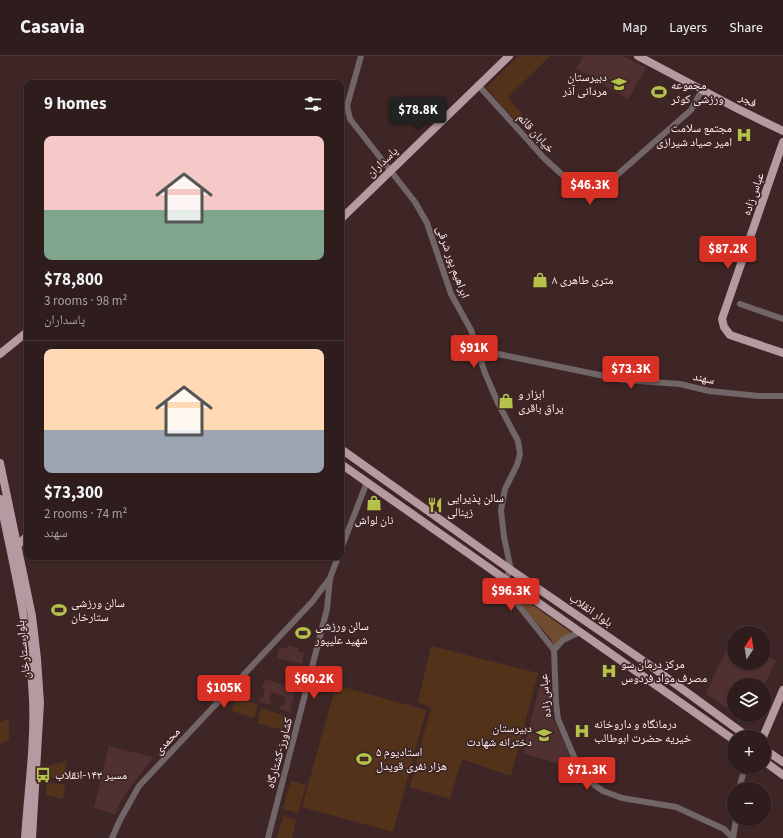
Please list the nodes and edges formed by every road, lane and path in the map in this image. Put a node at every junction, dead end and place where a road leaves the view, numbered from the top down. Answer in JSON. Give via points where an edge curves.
{"nodes":[{"id":1,"x":360,"y":56,"type":"edge"},
{"id":2,"x":509,"y":56,"type":"edge"},
{"id":3,"x":638,"y":56,"type":"edge"},
{"id":4,"x":479,"y":86,"type":"junction"},
{"id":5,"x":702,"y":90,"type":"junction"},
{"id":6,"x":783,"y":131,"type":"edge"},
{"id":7,"x":783,"y":142,"type":"edge"},
{"id":8,"x":391,"y":170,"type":"junction"},
{"id":9,"x":344,"y":217,"type":"edge"},
{"id":10,"x":740,"y":304,"type":"dead end"},
{"id":11,"x":783,"y":319,"type":"edge"},
{"id":12,"x":24,"y":334,"type":"edge"},
{"id":13,"x":0,"y":354,"type":"edge"},
{"id":14,"x":783,"y":354,"type":"edge"},
{"id":15,"x":479,"y":355,"type":"junction"},
{"id":16,"x":783,"y":396,"type":"edge"},
{"id":17,"x":344,"y":451,"type":"edge"},
{"id":18,"x":0,"y":463,"type":"edge"},
{"id":19,"x":344,"y":466,"type":"edge"},
{"id":20,"x":376,"y":474,"type":"junction"},
{"id":21,"x":367,"y":482,"type":"junction"},
{"id":22,"x":0,"y":499,"type":"edge"},
{"id":23,"x":24,"y":538,"type":"edge"},
{"id":24,"x":344,"y":541,"type":"edge"},
{"id":25,"x":13,"y":547,"type":"junction"},
{"id":26,"x":337,"y":560,"type":"edge"},
{"id":27,"x":511,"y":570,"type":"junction"},
{"id":28,"x":330,"y":578,"type":"junction"},
{"id":29,"x":505,"y":579,"type":"junction"},
{"id":30,"x":580,"y":632,"type":"junction"},
{"id":31,"x":554,"y":650,"type":"junction"},
{"id":32,"x":670,"y":680,"type":"junction"},
{"id":33,"x":663,"y":690,"type":"junction"},
{"id":34,"x":783,"y":690,"type":"edge"},
{"id":35,"x":738,"y":730,"type":"edge"},
{"id":36,"x":766,"y":730,"type":"edge"},
{"id":37,"x":727,"y":735,"type":"edge"},
{"id":38,"x":771,"y":753,"type":"edge"},
{"id":39,"x":783,"y":762,"type":"edge"},
{"id":40,"x":771,"y":766,"type":"edge"},
{"id":41,"x":783,"y":775,"type":"edge"},
{"id":42,"x":735,"y":826,"type":"edge"},
{"id":43,"x":25,"y":838,"type":"edge"},
{"id":44,"x":32,"y":838,"type":"edge"},
{"id":45,"x":112,"y":838,"type":"edge"},
{"id":46,"x":268,"y":838,"type":"edge"},
{"id":47,"x":733,"y":838,"type":"edge"}],
"edges":[{"from":1,"to":8,"type":"street","name":"ابراهیم پور شرقی","via":[[347,106],[350,119]]},
{"from":2,"to":4,"type":"main road","name":"پاسداران"},
{"from":3,"to":5,"type":"main road","name":"فجر"},
{"from":4,"to":5,"type":"street","name":"خیابان قائم","via":[[544,158],[583,194],[592,197],[691,110]]},
{"from":4,"to":8,"type":"main road","name":"پاسداران"},
{"from":5,"to":6,"type":"main road","name":"فجر"},
{"from":7,"to":14,"type":"main road","name":"عباس زاده","via":[[722,318],[724,327],[730,335]]},
{"from":8,"to":9,"type":"main road","name":"پاسداران"},
{"from":8,"to":15,"type":"street","name":"ابراهیم پور شرقی","via":[[427,223],[451,294],[471,330]]},
{"from":10,"to":11,"type":"street"},
{"from":12,"to":13,"type":"main road"},
{"from":15,"to":16,"type":"street","name":"سهند","via":[[498,354],[624,380],[680,384],[709,391]]},
{"from":15,"to":27,"type":"street","name":"ابراهیم پور شرقی","via":[[498,403],[518,441],[520,454],[505,489],[501,510]]},
{"from":17,"to":20,"type":"main road","name":"بلوار انقلاب"},
{"from":18,"to":25,"type":"main road","name":"بلوار ستارخان"},
{"from":19,"to":21,"type":"main road","name":"بلوار انقلاب"},
{"from":20,"to":21,"type":"main road"},
{"from":20,"to":27,"type":"main road","name":"بلوار انقلاب"},
{"from":21,"to":24,"type":"street"},
{"from":21,"to":29,"type":"main road","name":"بلوار انقلاب"},
{"from":22,"to":25,"type":"main road","name":"بلوار ستارخان"},
{"from":23,"to":25,"type":"main road"},
{"from":25,"to":43,"type":"main road","name":"بلوار ستارخان","via":[[29,648],[33,699]]},
{"from":25,"to":44,"type":"main road","name":"بلوار ستارخان","via":[[32,616],[40,703]]},
{"from":26,"to":28,"type":"street","name":"کشاورز-کشتارگاه"},
{"from":27,"to":29,"type":"street"},
{"from":27,"to":32,"type":"main road","name":"بلوار انقلاب"},
{"from":28,"to":45,"type":"street","name":"محمدی","via":[[312,602],[139,786]]},
{"from":28,"to":46,"type":"street","name":"کشاورز-کشتارگاه","via":[[327,609]]},
{"from":29,"to":30,"type":"main road","name":"بلوار انقلاب"},
{"from":29,"to":31,"type":"street","via":[[519,606]]},
{"from":30,"to":31,"type":"street","via":[[563,640]]},
{"from":30,"to":33,"type":"main road","name":"بلوار انقلاب"},
{"from":31,"to":47,"type":"street","name":"عباس زاده","via":[[558,719],[578,766],[593,784],[622,798],[676,807],[724,829]]},
{"from":32,"to":33,"type":"main road","via":[[673,689]]},
{"from":32,"to":35,"type":"main road","name":"بلوار انقلاب"},
{"from":33,"to":37,"type":"main road","name":"بلوار انقلاب"},
{"from":34,"to":36,"type":"main road"},
{"from":38,"to":39,"type":"main road"},
{"from":40,"to":41,"type":"main road"},
{"from":42,"to":47,"type":"street"}]}
